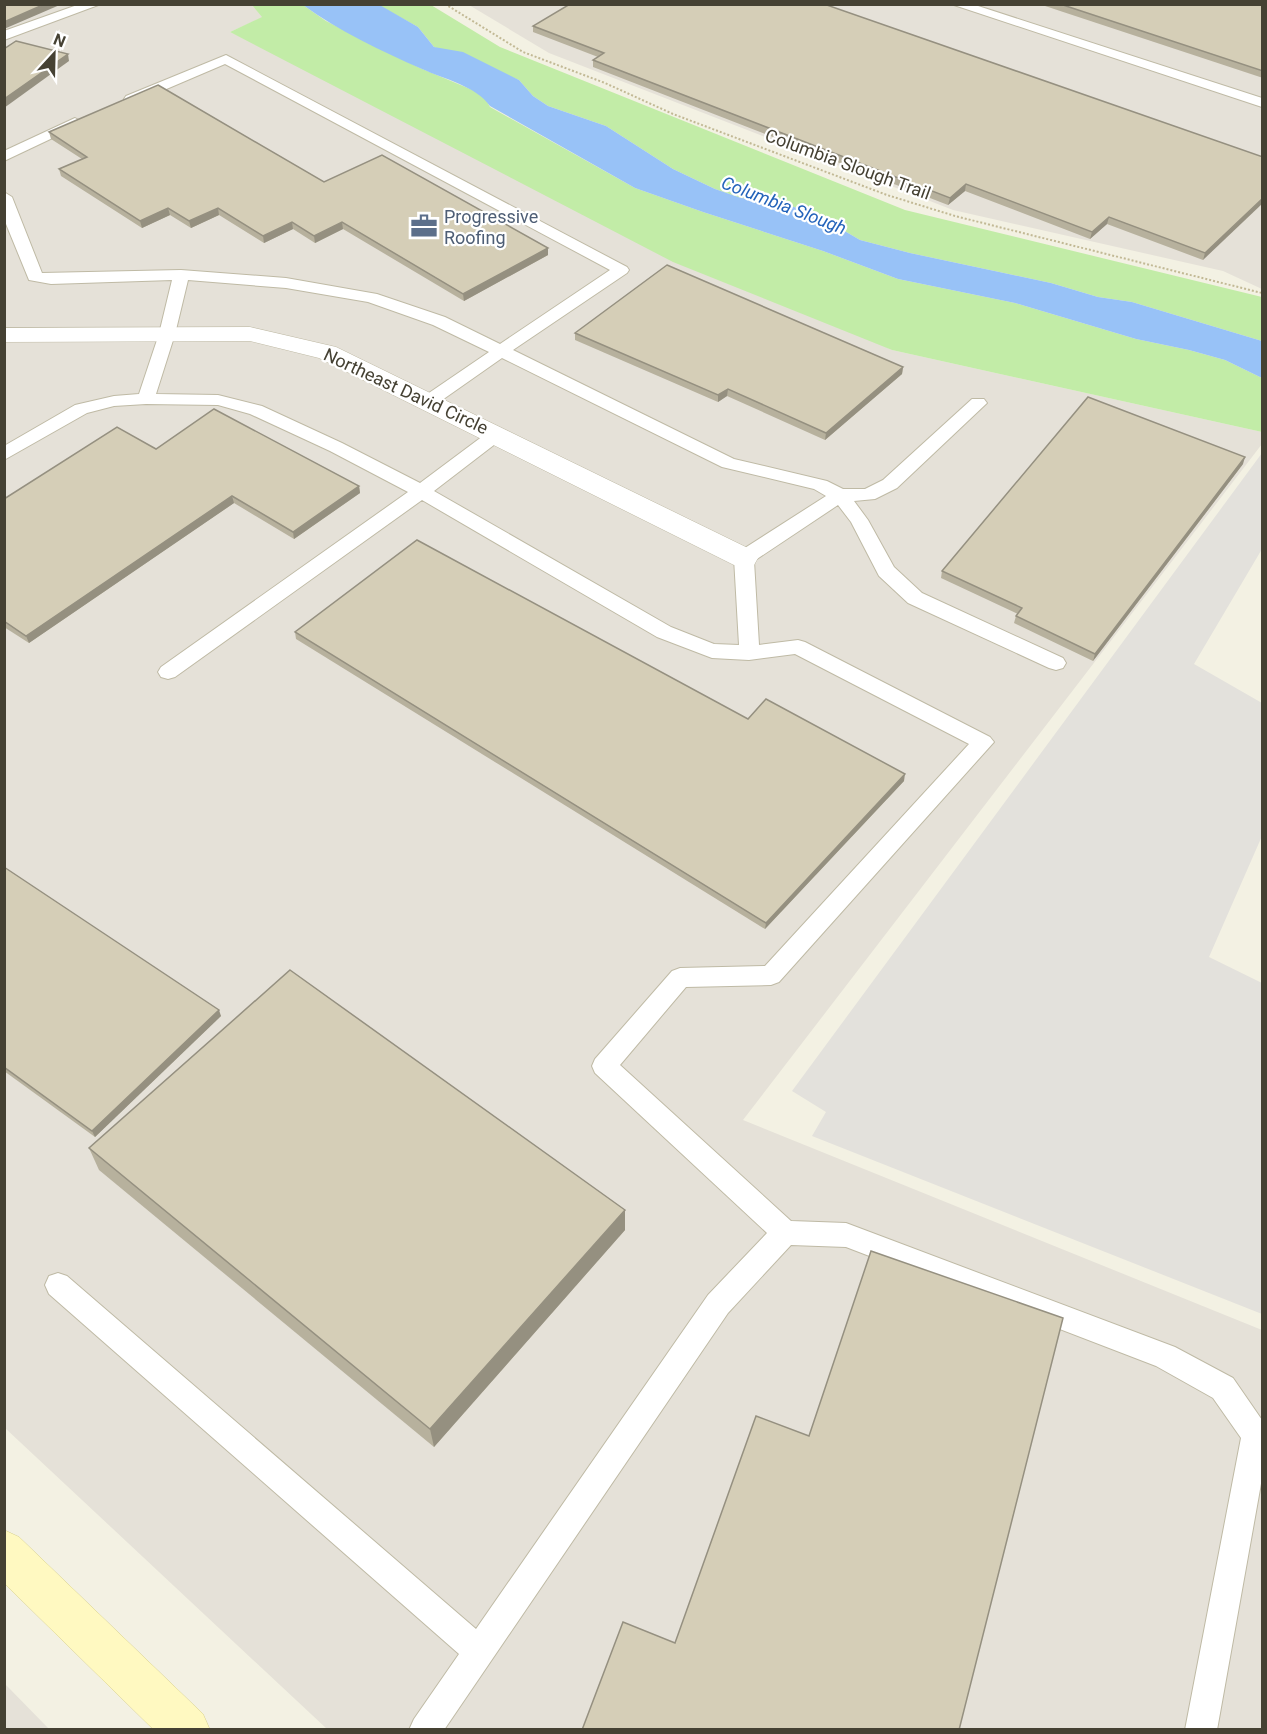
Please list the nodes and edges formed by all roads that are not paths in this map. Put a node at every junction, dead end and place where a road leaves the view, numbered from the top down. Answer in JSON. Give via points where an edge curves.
{"nodes":[{"id":1,"x":95,"y":4,"type":"edge"},
{"id":2,"x":957,"y":4,"type":"edge"},
{"id":3,"x":4,"y":36,"type":"edge"},
{"id":4,"x":1263,"y":103,"type":"edge"},
{"id":5,"x":111,"y":107,"type":"edge"},
{"id":6,"x":90,"y":116,"type":"edge"},
{"id":7,"x":4,"y":157,"type":"edge"},
{"id":8,"x":4,"y":197,"type":"edge"},
{"id":9,"x":181,"y":275,"type":"junction"},
{"id":10,"x":167,"y":334,"type":"junction"},
{"id":11,"x":4,"y":335,"type":"edge"},
{"id":12,"x":501,"y":351,"type":"junction"},
{"id":13,"x":146,"y":399,"type":"junction"},
{"id":14,"x":429,"y":400,"type":"junction"},
{"id":15,"x":978,"y":403,"type":"dead end"},
{"id":16,"x":497,"y":434,"type":"junction"},
{"id":17,"x":4,"y":454,"type":"edge"},
{"id":18,"x":422,"y":492,"type":"junction"},
{"id":19,"x":840,"y":495,"type":"junction"},
{"id":20,"x":744,"y":558,"type":"junction"},
{"id":21,"x":749,"y":653,"type":"junction"},
{"id":22,"x":1056,"y":663,"type":"dead end"},
{"id":23,"x":168,"y":672,"type":"dead end"},
{"id":24,"x":785,"y":1233,"type":"junction"},
{"id":25,"x":58,"y":1285,"type":"dead end"},
{"id":26,"x":1259,"y":1435,"type":"edge"},
{"id":27,"x":4,"y":1552,"type":"edge"},
{"id":28,"x":479,"y":1652,"type":"junction"},
{"id":29,"x":186,"y":1730,"type":"edge"},
{"id":30,"x":425,"y":1730,"type":"edge"},
{"id":31,"x":1201,"y":1730,"type":"edge"}],
"edges":[{"from":1,"to":3,"type":"lane"},
{"from":2,"to":4,"type":"lane"},
{"from":5,"to":12,"type":"lane","via":[[225,59],[621,270]]},
{"from":6,"to":7,"type":"lane"},
{"from":8,"to":9,"type":"lane","via":[[35,277]]},
{"from":9,"to":10,"type":"lane"},
{"from":9,"to":12,"type":"lane","via":[[286,283],[370,298],[439,321]]},
{"from":10,"to":11,"type":"street","name":"Northeast David Circle"},
{"from":10,"to":13,"type":"lane"},
{"from":10,"to":14,"type":"street","name":"Northeast David Circle","via":[[250,334],[327,352]]},
{"from":12,"to":14,"type":"lane"},
{"from":12,"to":19,"type":"lane","via":[[728,463],[820,485]]},
{"from":13,"to":17,"type":"lane","via":[[81,409]]},
{"from":13,"to":18,"type":"lane","via":[[218,400],[256,410]]},
{"from":14,"to":16,"type":"street","name":"Northeast David Circle"},
{"from":15,"to":19,"type":"lane","via":[[890,484],[868,495]]},
{"from":16,"to":18,"type":"lane"},
{"from":16,"to":20,"type":"street","name":"Northeast David Circle"},
{"from":18,"to":21,"type":"lane","via":[[664,632],[712,651]]},
{"from":18,"to":23,"type":"lane"},
{"from":19,"to":20,"type":"lane"},
{"from":19,"to":22,"type":"lane","via":[[859,520],[886,571],[915,598]]},
{"from":20,"to":21,"type":"lane"},
{"from":21,"to":24,"type":"lane","via":[[798,647],[983,742],[771,975],[680,978],[604,1066]]},
{"from":24,"to":26,"type":"lane","via":[[846,1235],[1165,1356],[1223,1388]]},
{"from":24,"to":28,"type":"lane","via":[[718,1304]]},
{"from":25,"to":28,"type":"lane"},
{"from":26,"to":31,"type":"lane"},
{"from":27,"to":29,"type":"street"},
{"from":28,"to":30,"type":"lane"}]}
